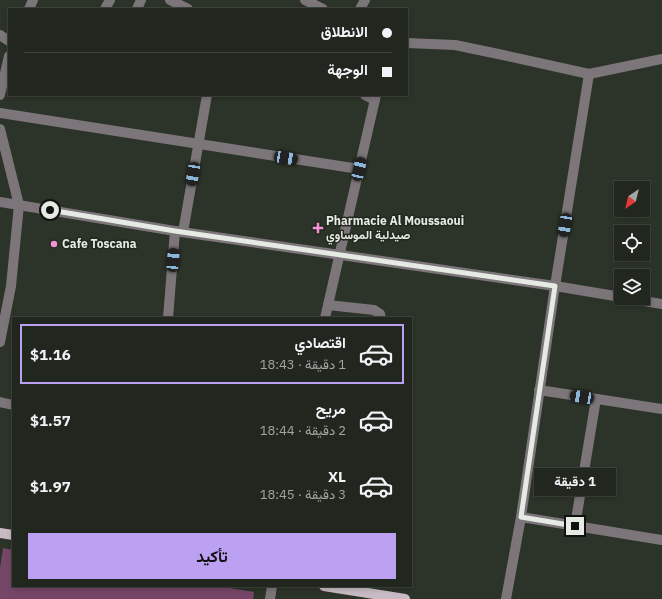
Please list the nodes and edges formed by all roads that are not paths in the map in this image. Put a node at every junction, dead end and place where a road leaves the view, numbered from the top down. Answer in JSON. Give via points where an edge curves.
{"nodes":[{"id":1,"x":170,"y":0,"type":"edge"},
{"id":2,"x":305,"y":0,"type":"edge"},
{"id":3,"x":186,"y":8,"type":"edge"},
{"id":4,"x":321,"y":8,"type":"edge"},
{"id":5,"x":408,"y":43,"type":"edge"},
{"id":6,"x":662,"y":59,"type":"edge"},
{"id":7,"x":8,"y":60,"type":"edge"},
{"id":8,"x":589,"y":74,"type":"junction"},
{"id":9,"x":0,"y":95,"type":"edge"},
{"id":10,"x":207,"y":96,"type":"edge"},
{"id":11,"x":375,"y":97,"type":"edge"},
{"id":12,"x":0,"y":113,"type":"edge"},
{"id":13,"x":0,"y":129,"type":"edge"},
{"id":14,"x":198,"y":144,"type":"junction"},
{"id":15,"x":359,"y":169,"type":"junction"},
{"id":16,"x":0,"y":202,"type":"edge"},
{"id":17,"x":19,"y":205,"type":"junction"},
{"id":18,"x":179,"y":231,"type":"junction"},
{"id":19,"x":339,"y":254,"type":"junction"},
{"id":20,"x":555,"y":286,"type":"junction"},
{"id":21,"x":614,"y":296,"type":"edge"},
{"id":22,"x":650,"y":302,"type":"edge"},
{"id":23,"x":662,"y":304,"type":"edge"},
{"id":24,"x":328,"y":305,"type":"junction"},
{"id":25,"x":168,"y":317,"type":"edge"},
{"id":26,"x":325,"y":317,"type":"edge"},
{"id":27,"x":381,"y":317,"type":"edge"},
{"id":28,"x":0,"y":342,"type":"edge"},
{"id":29,"x":539,"y":390,"type":"junction"},
{"id":30,"x":596,"y":399,"type":"junction"},
{"id":31,"x":0,"y":402,"type":"edge"},
{"id":32,"x":12,"y":405,"type":"edge"},
{"id":33,"x":662,"y":409,"type":"edge"},
{"id":34,"x":521,"y":517,"type":"junction"},
{"id":35,"x":575,"y":526,"type":"junction"},
{"id":36,"x":0,"y":533,"type":"edge"},
{"id":37,"x":12,"y":535,"type":"edge"},
{"id":38,"x":662,"y":540,"type":"edge"},
{"id":39,"x":272,"y":587,"type":"edge"},
{"id":40,"x":330,"y":587,"type":"edge"},
{"id":41,"x":270,"y":599,"type":"edge"},
{"id":42,"x":405,"y":599,"type":"edge"},
{"id":43,"x":506,"y":599,"type":"edge"}],
"edges":[{"from":1,"to":3,"type":"street"},
{"from":2,"to":4,"type":"street"},
{"from":5,"to":8,"type":"street","via":[[455,45]]},
{"from":6,"to":8,"type":"street"},
{"from":7,"to":9,"type":"street"},
{"from":8,"to":20,"type":"street"},
{"from":10,"to":14,"type":"street"},
{"from":11,"to":15,"type":"street"},
{"from":12,"to":14,"type":"street"},
{"from":13,"to":17,"type":"street"},
{"from":14,"to":15,"type":"street"},
{"from":14,"to":18,"type":"street"},
{"from":15,"to":19,"type":"street"},
{"from":16,"to":17,"type":"street"},
{"from":17,"to":18,"type":"street"},
{"from":17,"to":28,"type":"street","via":[[11,286]]},
{"from":18,"to":19,"type":"street"},
{"from":18,"to":25,"type":"street"},
{"from":19,"to":20,"type":"street"},
{"from":19,"to":24,"type":"street"},
{"from":20,"to":21,"type":"street"},
{"from":20,"to":29,"type":"street"},
{"from":22,"to":23,"type":"street"},
{"from":24,"to":26,"type":"street"},
{"from":24,"to":27,"type":"street","via":[[374,310]]},
{"from":29,"to":30,"type":"street"},
{"from":29,"to":34,"type":"street"},
{"from":30,"to":33,"type":"street"},
{"from":30,"to":35,"type":"street"},
{"from":31,"to":32,"type":"street"},
{"from":34,"to":35,"type":"street"},
{"from":34,"to":43,"type":"street"},
{"from":35,"to":38,"type":"street"},
{"from":36,"to":37,"type":"main road"},
{"from":39,"to":41,"type":"street"},
{"from":40,"to":42,"type":"main road"}]}
